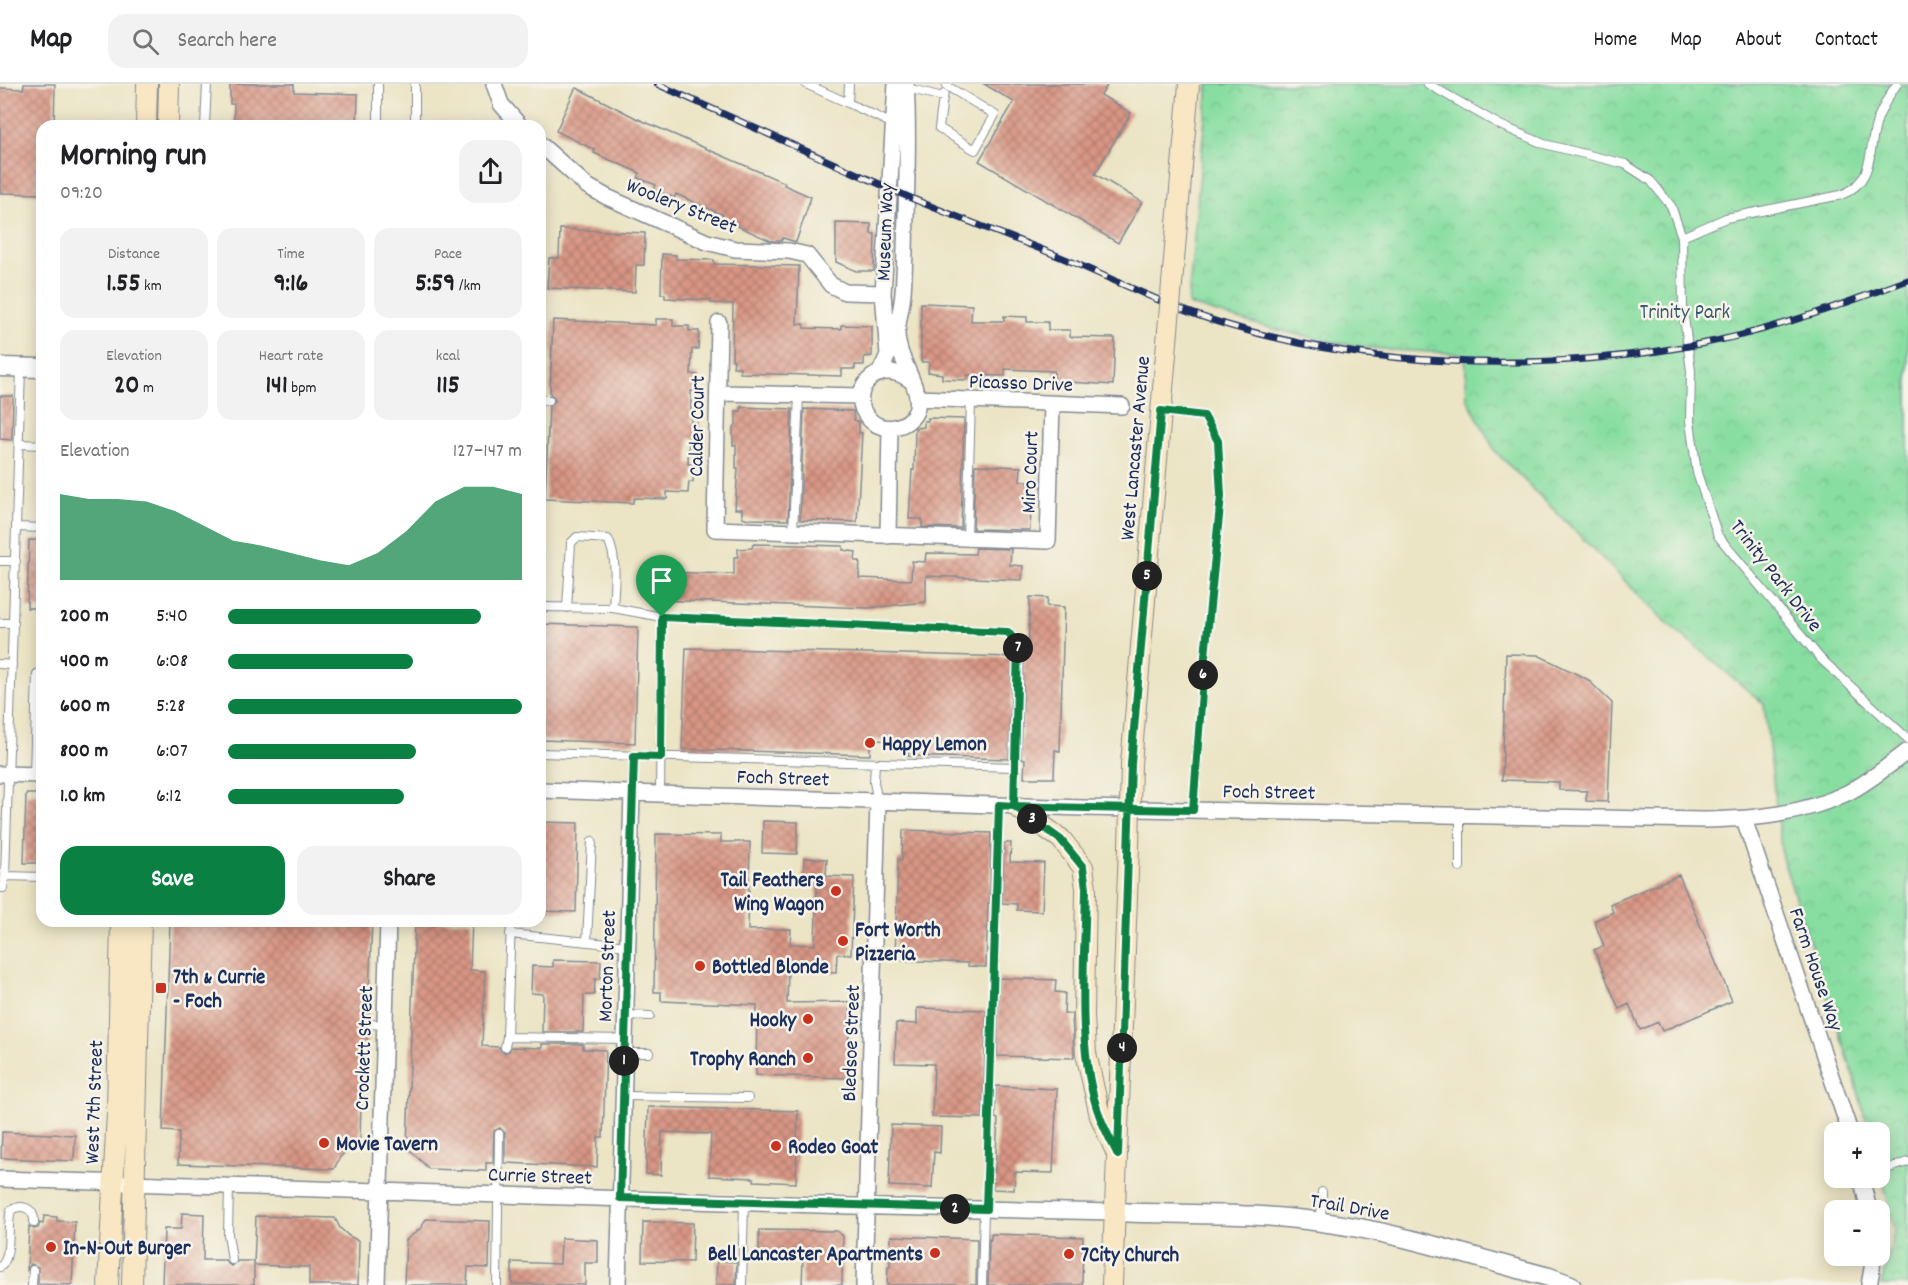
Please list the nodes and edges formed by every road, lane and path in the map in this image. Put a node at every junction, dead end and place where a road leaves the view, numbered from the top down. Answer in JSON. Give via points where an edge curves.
{"nodes":[{"id":1,"x":147,"y":84,"type":"edge"},
{"id":2,"x":169,"y":84,"type":"edge"},
{"id":3,"x":207,"y":84,"type":"edge"},
{"id":4,"x":378,"y":84,"type":"edge"},
{"id":5,"x":415,"y":84,"type":"edge"},
{"id":6,"x":494,"y":84,"type":"edge"},
{"id":7,"x":806,"y":84,"type":"edge"},
{"id":8,"x":849,"y":84,"type":"edge"},
{"id":9,"x":1190,"y":84,"type":"edge"},
{"id":10,"x":1428,"y":84,"type":"edge"},
{"id":11,"x":1897,"y":84,"type":"edge"},
{"id":12,"x":903,"y":85,"type":"edge"},
{"id":13,"x":947,"y":85,"type":"edge"},
{"id":14,"x":944,"y":97,"type":"junction"},
{"id":15,"x":848,"y":102,"type":"junction"},
{"id":16,"x":146,"y":120,"type":"edge"},
{"id":17,"x":168,"y":120,"type":"edge"},
{"id":18,"x":205,"y":120,"type":"edge"},
{"id":19,"x":378,"y":120,"type":"edge"},
{"id":20,"x":415,"y":120,"type":"edge"},
{"id":21,"x":515,"y":120,"type":"edge"},
{"id":22,"x":893,"y":124,"type":"junction"},
{"id":23,"x":546,"y":149,"type":"edge"},
{"id":24,"x":1682,"y":237,"type":"junction"},
{"id":25,"x":883,"y":293,"type":"junction"},
{"id":26,"x":719,"y":323,"type":"dead end"},
{"id":27,"x":0,"y":367,"type":"edge"},
{"id":28,"x":21,"y":368,"type":"junction"},
{"id":29,"x":36,"y":369,"type":"edge"},
{"id":30,"x":879,"y":374,"type":"junction"},
{"id":31,"x":910,"y":380,"type":"junction"},
{"id":32,"x":718,"y":393,"type":"junction"},
{"id":33,"x":799,"y":395,"type":"junction"},
{"id":34,"x":861,"y":396,"type":"junction"},
{"id":35,"x":918,"y":398,"type":"junction"},
{"id":36,"x":971,"y":401,"type":"junction"},
{"id":37,"x":1052,"y":404,"type":"junction"},
{"id":38,"x":1122,"y":406,"type":"dead end"},
{"id":39,"x":1161,"y":411,"type":"junction"},
{"id":40,"x":890,"y":428,"type":"junction"},
{"id":41,"x":19,"y":444,"type":"junction"},
{"id":42,"x":36,"y":445,"type":"edge"},
{"id":43,"x":17,"y":527,"type":"junction"},
{"id":44,"x":36,"y":528,"type":"edge"},
{"id":45,"x":793,"y":532,"type":"junction"},
{"id":46,"x":888,"y":536,"type":"junction"},
{"id":47,"x":967,"y":537,"type":"junction"},
{"id":48,"x":0,"y":561,"type":"edge"},
{"id":49,"x":16,"y":561,"type":"junction"},
{"id":50,"x":546,"y":607,"type":"edge"},
{"id":51,"x":567,"y":608,"type":"junction"},
{"id":52,"x":613,"y":608,"type":"junction"},
{"id":53,"x":662,"y":617,"type":"junction"},
{"id":54,"x":0,"y":623,"type":"edge"},
{"id":55,"x":14,"y":623,"type":"junction"},
{"id":56,"x":0,"y":664,"type":"edge"},
{"id":57,"x":12,"y":665,"type":"junction"},
{"id":58,"x":1908,"y":739,"type":"edge"},
{"id":59,"x":1908,"y":751,"type":"edge"},
{"id":60,"x":546,"y":753,"type":"edge"},
{"id":61,"x":634,"y":756,"type":"junction"},
{"id":62,"x":661,"y":757,"type":"junction"},
{"id":63,"x":875,"y":763,"type":"junction"},
{"id":64,"x":1015,"y":767,"type":"junction"},
{"id":65,"x":4,"y":774,"type":"edge"},
{"id":66,"x":36,"y":775,"type":"edge"},
{"id":67,"x":546,"y":790,"type":"edge"},
{"id":68,"x":632,"y":793,"type":"junction"},
{"id":69,"x":660,"y":794,"type":"junction"},
{"id":70,"x":878,"y":802,"type":"junction"},
{"id":71,"x":1006,"y":805,"type":"junction"},
{"id":72,"x":1193,"y":810,"type":"junction"},
{"id":73,"x":1460,"y":816,"type":"junction"},
{"id":74,"x":1744,"y":819,"type":"junction"},
{"id":75,"x":592,"y":841,"type":"dead end"},
{"id":76,"x":1460,"y":867,"type":"dead end"},
{"id":77,"x":5,"y":876,"type":"junction"},
{"id":78,"x":36,"y":877,"type":"edge"},
{"id":79,"x":0,"y":888,"type":"edge"},
{"id":80,"x":121,"y":927,"type":"edge"},
{"id":81,"x":141,"y":927,"type":"edge"},
{"id":82,"x":388,"y":927,"type":"edge"},
{"id":83,"x":511,"y":927,"type":"edge"},
{"id":84,"x":510,"y":934,"type":"junction"},
{"id":85,"x":587,"y":940,"type":"junction"},
{"id":86,"x":628,"y":946,"type":"junction"},
{"id":87,"x":625,"y":1015,"type":"junction"},
{"id":88,"x":650,"y":1016,"type":"dead end"},
{"id":89,"x":368,"y":1024,"type":"dead end"},
{"id":90,"x":385,"y":1025,"type":"junction"},
{"id":91,"x":507,"y":1036,"type":"junction"},
{"id":92,"x":625,"y":1046,"type":"junction"},
{"id":93,"x":505,"y":1047,"type":"dead end"},
{"id":94,"x":649,"y":1053,"type":"dead end"},
{"id":95,"x":623,"y":1096,"type":"junction"},
{"id":96,"x":748,"y":1098,"type":"dead end"},
{"id":97,"x":1847,"y":1122,"type":"edge"},
{"id":98,"x":500,"y":1134,"type":"dead end"},
{"id":99,"x":1118,"y":1155,"type":"junction"},
{"id":100,"x":1908,"y":1162,"type":"edge"},
{"id":101,"x":1890,"y":1168,"type":"edge"},
{"id":102,"x":0,"y":1179,"type":"edge"},
{"id":103,"x":114,"y":1181,"type":"junction"},
{"id":104,"x":134,"y":1182,"type":"junction"},
{"id":105,"x":229,"y":1185,"type":"junction"},
{"id":106,"x":380,"y":1190,"type":"junction"},
{"id":107,"x":1322,"y":1192,"type":"dead end"},
{"id":108,"x":499,"y":1194,"type":"junction"},
{"id":109,"x":620,"y":1198,"type":"junction"},
{"id":110,"x":744,"y":1203,"type":"junction"},
{"id":111,"x":867,"y":1207,"type":"junction"},
{"id":112,"x":985,"y":1209,"type":"junction"},
{"id":113,"x":1115,"y":1212,"type":"junction"},
{"id":114,"x":1321,"y":1222,"type":"junction"},
{"id":115,"x":34,"y":1223,"type":"dead end"},
{"id":116,"x":232,"y":1260,"type":"dead end"},
{"id":117,"x":1872,"y":1266,"type":"edge"},
{"id":118,"x":0,"y":1268,"type":"edge"},
{"id":119,"x":33,"y":1270,"type":"dead end"},
{"id":120,"x":32,"y":1285,"type":"edge"},
{"id":121,"x":108,"y":1285,"type":"edge"},
{"id":122,"x":132,"y":1285,"type":"edge"},
{"id":123,"x":377,"y":1285,"type":"edge"},
{"id":124,"x":497,"y":1285,"type":"edge"},
{"id":125,"x":618,"y":1285,"type":"edge"},
{"id":126,"x":742,"y":1285,"type":"edge"},
{"id":127,"x":864,"y":1285,"type":"edge"},
{"id":128,"x":982,"y":1285,"type":"edge"},
{"id":129,"x":1112,"y":1285,"type":"edge"},
{"id":130,"x":1570,"y":1285,"type":"edge"},
{"id":131,"x":1869,"y":1285,"type":"edge"}],
"edges":[{"from":1,"to":16,"type":"main road"},
{"from":2,"to":17,"type":"main road"},
{"from":3,"to":18,"type":"lane"},
{"from":4,"to":19,"type":"lane"},
{"from":5,"to":20,"type":"lane"},
{"from":6,"to":21,"type":"street","via":[[501,104]]},
{"from":7,"to":15,"type":"lane"},
{"from":8,"to":15,"type":"lane"},
{"from":9,"to":39,"type":"main road","name":"West Lancaster Avenue","bridge":true},
{"from":10,"to":24,"type":"lane","name":"Trinity Park Drive","via":[[1500,125],[1544,144],[1625,164],[1651,181],[1671,206]]},
{"from":11,"to":24,"type":"lane","via":[[1878,118],[1866,173],[1851,191],[1726,218]]},
{"from":12,"to":14,"type":"lane"},
{"from":12,"to":22,"type":"street","name":"Museum Way"},
{"from":12,"to":31,"type":"street","name":"Museum Way","via":[[907,142],[903,293],[897,334]]},
{"from":13,"to":14,"type":"lane"},
{"from":13,"to":14,"type":"lane","via":[[996,115],[975,150],[939,128]]},
{"from":15,"to":22,"type":"lane"},
{"from":22,"to":25,"type":"street","name":"Museum Way"},
{"from":23,"to":25,"type":"street","name":"Woolery Street","via":[[587,186],[697,237],[735,249],[807,255],[831,285],[845,292]]},
{"from":24,"to":58,"type":"lane","name":"Trinity Park Drive","via":[[1683,309],[1691,371],[1690,421],[1697,473],[1718,536],[1820,658]]},
{"from":25,"to":30,"type":"street","name":"Museum Way","via":[[888,355]]},
{"from":26,"to":32,"type":"street","name":"Calder Court"},
{"from":27,"to":28,"type":"street"},
{"from":28,"to":29,"type":"street"},
{"from":28,"to":41,"type":"lane"},
{"from":30,"to":31,"type":"street","via":[[893,371]]},
{"from":30,"to":34,"type":"street","via":[[863,388]]},
{"from":31,"to":35,"type":"street"},
{"from":32,"to":33,"type":"street"},
{"from":32,"to":45,"type":"street","name":"Calder Court","via":[[715,529]]},
{"from":33,"to":34,"type":"street"},
{"from":33,"to":45,"type":"lane"},
{"from":34,"to":40,"type":"street","via":[[863,410],[870,420]]},
{"from":35,"to":36,"type":"street","name":"Picasso Drive"},
{"from":35,"to":40,"type":"street","via":[[910,420]]},
{"from":36,"to":37,"type":"street","name":"Picasso Drive"},
{"from":36,"to":47,"type":"lane"},
{"from":37,"to":38,"type":"street","name":"Picasso Drive"},
{"from":37,"to":47,"type":"street","name":"Miro Court","via":[[1048,541]]},
{"from":39,"to":72,"type":"lane","via":[[1204,416],[1218,441],[1221,496]]},
{"from":39,"to":99,"type":"main road","name":"West Lancaster Avenue","bridge":true,"via":[[1131,764]]},
{"from":40,"to":46,"type":"street"},
{"from":41,"to":42,"type":"lane"},
{"from":41,"to":43,"type":"lane"},
{"from":43,"to":44,"type":"lane"},
{"from":43,"to":49,"type":"lane"},
{"from":45,"to":46,"type":"street"},
{"from":46,"to":47,"type":"street"},
{"from":48,"to":49,"type":"lane"},
{"from":49,"to":55,"type":"lane"},
{"from":50,"to":51,"type":"lane"},
{"from":51,"to":52,"type":"lane"},
{"from":51,"to":52,"type":"lane","via":[[571,543],[577,537],[608,538],[615,568]]},
{"from":52,"to":53,"type":"lane"},
{"from":53,"to":62,"type":"lane"},
{"from":53,"to":64,"type":"lane","via":[[1008,632],[1018,645]]},
{"from":54,"to":55,"type":"lane"},
{"from":55,"to":57,"type":"lane"},
{"from":56,"to":57,"type":"lane"},
{"from":57,"to":65,"type":"lane"},
{"from":59,"to":74,"type":"street","name":"Foch Street","via":[[1847,793],[1804,809]]},
{"from":60,"to":61,"type":"lane"},
{"from":61,"to":62,"type":"lane"},
{"from":61,"to":68,"type":"lane"},
{"from":62,"to":63,"type":"lane"},
{"from":62,"to":69,"type":"lane"},
{"from":63,"to":64,"type":"lane"},
{"from":63,"to":70,"type":"lane"},
{"from":64,"to":71,"type":"lane"},
{"from":65,"to":66,"type":"street"},
{"from":65,"to":77,"type":"lane"},
{"from":67,"to":68,"type":"street","name":"Foch Street"},
{"from":68,"to":69,"type":"street","name":"Foch Street"},
{"from":68,"to":86,"type":"street","name":"Morton Street"},
{"from":69,"to":70,"type":"street","name":"Foch Street"},
{"from":70,"to":71,"type":"street","name":"Foch Street"},
{"from":70,"to":111,"type":"street","name":"Bledsoe Street"},
{"from":71,"to":72,"type":"street","name":"Foch Street"},
{"from":71,"to":99,"type":"main road","via":[[1061,840],[1083,867],[1086,1053],[1100,1116]]},
{"from":71,"to":112,"type":"lane"},
{"from":72,"to":73,"type":"street","name":"Foch Street"},
{"from":73,"to":74,"type":"street","name":"Foch Street"},
{"from":73,"to":76,"type":"lane"},
{"from":74,"to":97,"type":"street","name":"Farm House Way"},
{"from":75,"to":85,"type":"lane"},
{"from":77,"to":78,"type":"lane"},
{"from":77,"to":79,"type":"lane"},
{"from":80,"to":103,"type":"main road","name":"West 7th Street"},
{"from":81,"to":104,"type":"main road","name":"West 7th Street"},
{"from":82,"to":90,"type":"street","name":"Crockett Street"},
{"from":83,"to":84,"type":"lane"},
{"from":84,"to":85,"type":"lane"},
{"from":84,"to":91,"type":"lane"},
{"from":85,"to":86,"type":"lane"},
{"from":86,"to":87,"type":"street","name":"Morton Street"},
{"from":87,"to":88,"type":"lane"},
{"from":87,"to":92,"type":"street","name":"Morton Street"},
{"from":89,"to":90,"type":"lane"},
{"from":90,"to":106,"type":"street","name":"Crockett Street"},
{"from":91,"to":92,"type":"lane"},
{"from":91,"to":93,"type":"lane"},
{"from":92,"to":94,"type":"lane"},
{"from":92,"to":95,"type":"street","name":"Morton Street"},
{"from":95,"to":96,"type":"lane"},
{"from":95,"to":109,"type":"street","name":"Morton Street"},
{"from":98,"to":108,"type":"lane"},
{"from":99,"to":113,"type":"main road","name":"West Lancaster Avenue"},
{"from":100,"to":101,"type":"lane"},
{"from":102,"to":103,"type":"street","name":"Currie Street"},
{"from":103,"to":104,"type":"street","name":"Currie Street"},
{"from":103,"to":121,"type":"main road","name":"West 7th Street"},
{"from":104,"to":105,"type":"street","name":"Currie Street"},
{"from":104,"to":122,"type":"main road","name":"West 7th Street"},
{"from":105,"to":106,"type":"street","name":"Currie Street"},
{"from":105,"to":116,"type":"lane"},
{"from":106,"to":108,"type":"street","name":"Currie Street"},
{"from":106,"to":123,"type":"street","name":"Crockett Street"},
{"from":107,"to":114,"type":"lane"},
{"from":108,"to":109,"type":"street","name":"Currie Street"},
{"from":108,"to":124,"type":"lane"},
{"from":109,"to":110,"type":"street","name":"Currie Street"},
{"from":109,"to":125,"type":"street","name":"Morton Street"},
{"from":110,"to":111,"type":"street","name":"Currie Street"},
{"from":110,"to":126,"type":"lane"},
{"from":111,"to":112,"type":"street","name":"Currie Street"},
{"from":111,"to":127,"type":"street","name":"Bledsoe Street"},
{"from":112,"to":113,"type":"street","name":"Currie Street"},
{"from":112,"to":128,"type":"lane"},
{"from":113,"to":114,"type":"street","name":"Trail Drive"},
{"from":113,"to":129,"type":"main road","name":"West Lancaster Avenue"},
{"from":114,"to":130,"type":"street","name":"Trail Drive","via":[[1393,1236]]},
{"from":115,"to":118,"type":"lane","via":[[31,1210],[11,1210],[5,1263]]},
{"from":117,"to":131,"type":"street"},
{"from":119,"to":120,"type":"lane"}]}
